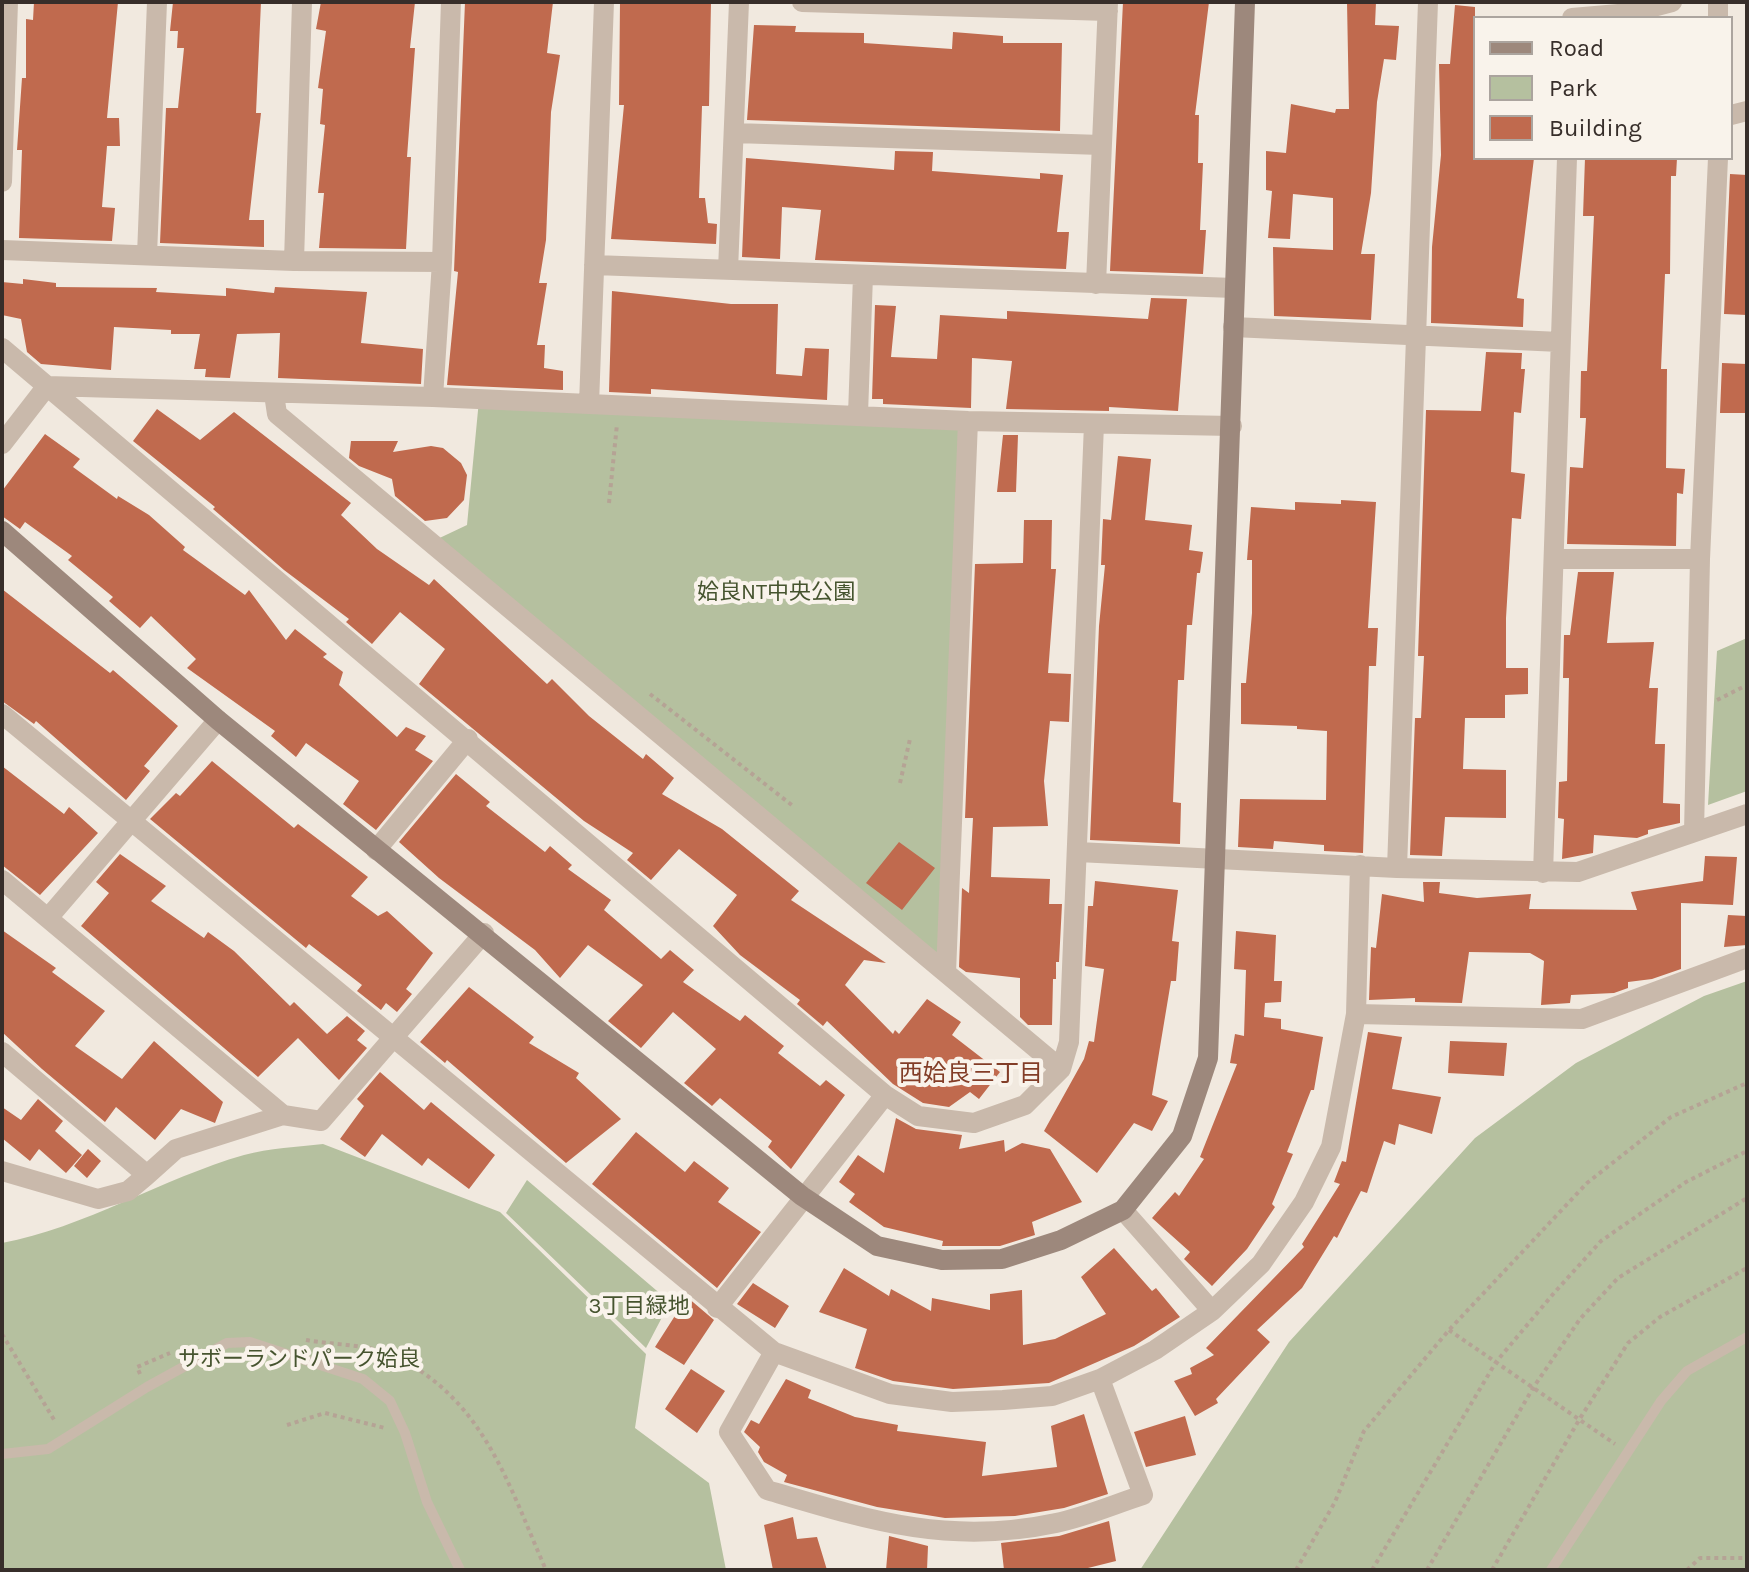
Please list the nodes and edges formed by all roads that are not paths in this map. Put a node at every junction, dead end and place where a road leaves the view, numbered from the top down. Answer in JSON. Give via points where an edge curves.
{"nodes":[{"id":1,"x":8,"y":2,"type":"edge"},
{"id":2,"x":157,"y":2,"type":"edge"},
{"id":3,"x":302,"y":2,"type":"edge"},
{"id":4,"x":451,"y":2,"type":"edge"},
{"id":5,"x":604,"y":2,"type":"edge"},
{"id":6,"x":739,"y":2,"type":"edge"},
{"id":7,"x":802,"y":2,"type":"edge"},
{"id":8,"x":1245,"y":2,"type":"edge"},
{"id":9,"x":1428,"y":2,"type":"edge"},
{"id":10,"x":1672,"y":2,"type":"edge"},
{"id":11,"x":1108,"y":6,"type":"edge"},
{"id":12,"x":1595,"y":16,"type":"edge"},
{"id":13,"x":735,"y":133,"type":"junction"},
{"id":14,"x":1101,"y":145,"type":"junction"},
{"id":15,"x":1567,"y":160,"type":"edge"},
{"id":16,"x":1718,"y":160,"type":"edge"},
{"id":17,"x":2,"y":182,"type":"edge"},
{"id":18,"x":2,"y":250,"type":"edge"},
{"id":19,"x":147,"y":255,"type":"junction"},
{"id":20,"x":294,"y":261,"type":"junction"},
{"id":21,"x":442,"y":262,"type":"junction"},
{"id":22,"x":594,"y":265,"type":"junction"},
{"id":23,"x":728,"y":270,"type":"junction"},
{"id":24,"x":863,"y":276,"type":"junction"},
{"id":25,"x":1096,"y":284,"type":"junction"},
{"id":26,"x":1234,"y":288,"type":"junction"},
{"id":27,"x":1233,"y":327,"type":"junction"},
{"id":28,"x":1416,"y":337,"type":"junction"},
{"id":29,"x":1560,"y":342,"type":"junction"},
{"id":30,"x":2,"y":348,"type":"edge"},
{"id":31,"x":47,"y":386,"type":"junction"},
{"id":32,"x":274,"y":394,"type":"junction"},
{"id":33,"x":433,"y":397,"type":"junction"},
{"id":34,"x":589,"y":404,"type":"junction"},
{"id":35,"x":858,"y":414,"type":"junction"},
{"id":36,"x":968,"y":421,"type":"junction"},
{"id":37,"x":1094,"y":424,"type":"junction"},
{"id":38,"x":1232,"y":426,"type":"junction"},
{"id":39,"x":2,"y":444,"type":"edge"},
{"id":40,"x":2,"y":531,"type":"edge"},
{"id":41,"x":1554,"y":559,"type":"junction"},
{"id":42,"x":1700,"y":559,"type":"junction"},
{"id":43,"x":2,"y":714,"type":"edge"},
{"id":44,"x":218,"y":720,"type":"junction"},
{"id":45,"x":468,"y":739,"type":"junction"},
{"id":46,"x":1747,"y":814,"type":"edge"},
{"id":47,"x":131,"y":822,"type":"junction"},
{"id":48,"x":1694,"y":832,"type":"junction"},
{"id":49,"x":376,"y":850,"type":"junction"},
{"id":50,"x":1078,"y":852,"type":"junction"},
{"id":51,"x":1217,"y":858,"type":"junction"},
{"id":52,"x":1360,"y":865,"type":"junction"},
{"id":53,"x":1397,"y":868,"type":"junction"},
{"id":54,"x":1543,"y":873,"type":"junction"},
{"id":55,"x":2,"y":880,"type":"edge"},
{"id":56,"x":48,"y":918,"type":"junction"},
{"id":57,"x":484,"y":933,"type":"junction"},
{"id":58,"x":1747,"y":958,"type":"edge"},
{"id":59,"x":946,"y":973,"type":"junction"},
{"id":60,"x":1356,"y":1014,"type":"junction"},
{"id":61,"x":394,"y":1040,"type":"junction"},
{"id":62,"x":2,"y":1052,"type":"edge"},
{"id":63,"x":1061,"y":1069,"type":"junction"},
{"id":64,"x":885,"y":1095,"type":"junction"},
{"id":65,"x":283,"y":1115,"type":"junction"},
{"id":66,"x":2,"y":1171,"type":"edge"},
{"id":67,"x":147,"y":1175,"type":"junction"},
{"id":68,"x":802,"y":1196,"type":"junction"},
{"id":69,"x":1123,"y":1210,"type":"junction"},
{"id":70,"x":717,"y":1308,"type":"junction"},
{"id":71,"x":1212,"y":1311,"type":"junction"},
{"id":72,"x":1747,"y":1337,"type":"edge"},
{"id":73,"x":774,"y":1352,"type":"junction"},
{"id":74,"x":1100,"y":1379,"type":"junction"},
{"id":75,"x":2,"y":1454,"type":"edge"},
{"id":76,"x":460,"y":1570,"type":"edge"},
{"id":77,"x":1551,"y":1570,"type":"edge"}],
"edges":[{"from":1,"to":17,"type":"street"},
{"from":2,"to":19,"type":"street"},
{"from":3,"to":20,"type":"street"},
{"from":4,"to":21,"type":"street"},
{"from":5,"to":22,"type":"street"},
{"from":6,"to":13,"type":"street"},
{"from":7,"to":11,"type":"street"},
{"from":8,"to":26,"type":"street"},
{"from":9,"to":28,"type":"street"},
{"from":10,"to":12,"type":"street"},
{"from":11,"to":14,"type":"street"},
{"from":13,"to":14,"type":"street"},
{"from":13,"to":23,"type":"street"},
{"from":14,"to":25,"type":"street"},
{"from":15,"to":29,"type":"street"},
{"from":16,"to":42,"type":"street"},
{"from":18,"to":19,"type":"street"},
{"from":19,"to":20,"type":"street"},
{"from":20,"to":21,"type":"street"},
{"from":21,"to":33,"type":"street"},
{"from":22,"to":23,"type":"street"},
{"from":22,"to":34,"type":"street"},
{"from":23,"to":24,"type":"street"},
{"from":24,"to":25,"type":"street"},
{"from":24,"to":35,"type":"street"},
{"from":25,"to":26,"type":"street"},
{"from":26,"to":27,"type":"street"},
{"from":27,"to":28,"type":"street"},
{"from":27,"to":38,"type":"street"},
{"from":28,"to":29,"type":"street"},
{"from":28,"to":53,"type":"street"},
{"from":29,"to":41,"type":"street"},
{"from":30,"to":31,"type":"street"},
{"from":31,"to":32,"type":"street"},
{"from":31,"to":39,"type":"street"},
{"from":31,"to":45,"type":"street"},
{"from":32,"to":33,"type":"street"},
{"from":32,"to":59,"type":"street","via":[[277,414]]},
{"from":33,"to":34,"type":"street"},
{"from":34,"to":35,"type":"street"},
{"from":35,"to":36,"type":"street"},
{"from":36,"to":37,"type":"street"},
{"from":36,"to":59,"type":"street"},
{"from":37,"to":38,"type":"street"},
{"from":37,"to":50,"type":"street"},
{"from":38,"to":51,"type":"street"},
{"from":40,"to":44,"type":"street"},
{"from":41,"to":42,"type":"street"},
{"from":41,"to":54,"type":"street"},
{"from":42,"to":48,"type":"street"},
{"from":43,"to":47,"type":"street"},
{"from":44,"to":47,"type":"street"},
{"from":44,"to":49,"type":"street"},
{"from":45,"to":49,"type":"street"},
{"from":45,"to":64,"type":"street"},
{"from":46,"to":48,"type":"street"},
{"from":47,"to":56,"type":"street"},
{"from":47,"to":61,"type":"street"},
{"from":48,"to":54,"type":"street","via":[[1578,872]]},
{"from":49,"to":57,"type":"street"},
{"from":50,"to":51,"type":"street"},
{"from":50,"to":63,"type":"street","via":[[1069,1042]]},
{"from":51,"to":52,"type":"street"},
{"from":51,"to":69,"type":"street","via":[[1208,1058],[1182,1136]]},
{"from":52,"to":53,"type":"street"},
{"from":52,"to":60,"type":"street"},
{"from":53,"to":54,"type":"street"},
{"from":55,"to":56,"type":"street"},
{"from":56,"to":65,"type":"street"},
{"from":57,"to":61,"type":"street"},
{"from":57,"to":68,"type":"street"},
{"from":58,"to":60,"type":"street","via":[[1582,1019]]},
{"from":59,"to":63,"type":"street"},
{"from":60,"to":71,"type":"street","via":[[1331,1147],[1304,1202],[1261,1264]]},
{"from":61,"to":65,"type":"street","via":[[321,1121]]},
{"from":61,"to":70,"type":"street"},
{"from":62,"to":67,"type":"street"},
{"from":63,"to":64,"type":"street","via":[[1025,1105],[974,1123],[918,1116]]},
{"from":64,"to":68,"type":"street"},
{"from":65,"to":67,"type":"street","via":[[176,1149]]},
{"from":66,"to":67,"type":"street","via":[[98,1199],[128,1191]]},
{"from":68,"to":69,"type":"street","via":[[877,1246],[942,1260],[1002,1259],[1061,1240]]},
{"from":68,"to":70,"type":"street"},
{"from":69,"to":71,"type":"street"},
{"from":70,"to":73,"type":"street"},
{"from":71,"to":74,"type":"street"},
{"from":72,"to":77,"type":"lane","via":[[1687,1371],[1626,1451]]},
{"from":73,"to":74,"type":"street","via":[[890,1394],[952,1402],[1052,1396]]},
{"from":73,"to":74,"type":"street","via":[[729,1432],[767,1490],[886,1525],[942,1532],[1056,1523],[1143,1495]]},
{"from":75,"to":76,"type":"lane","via":[[48,1449],[227,1343],[250,1342],[363,1379],[390,1401],[427,1502]]}]}
